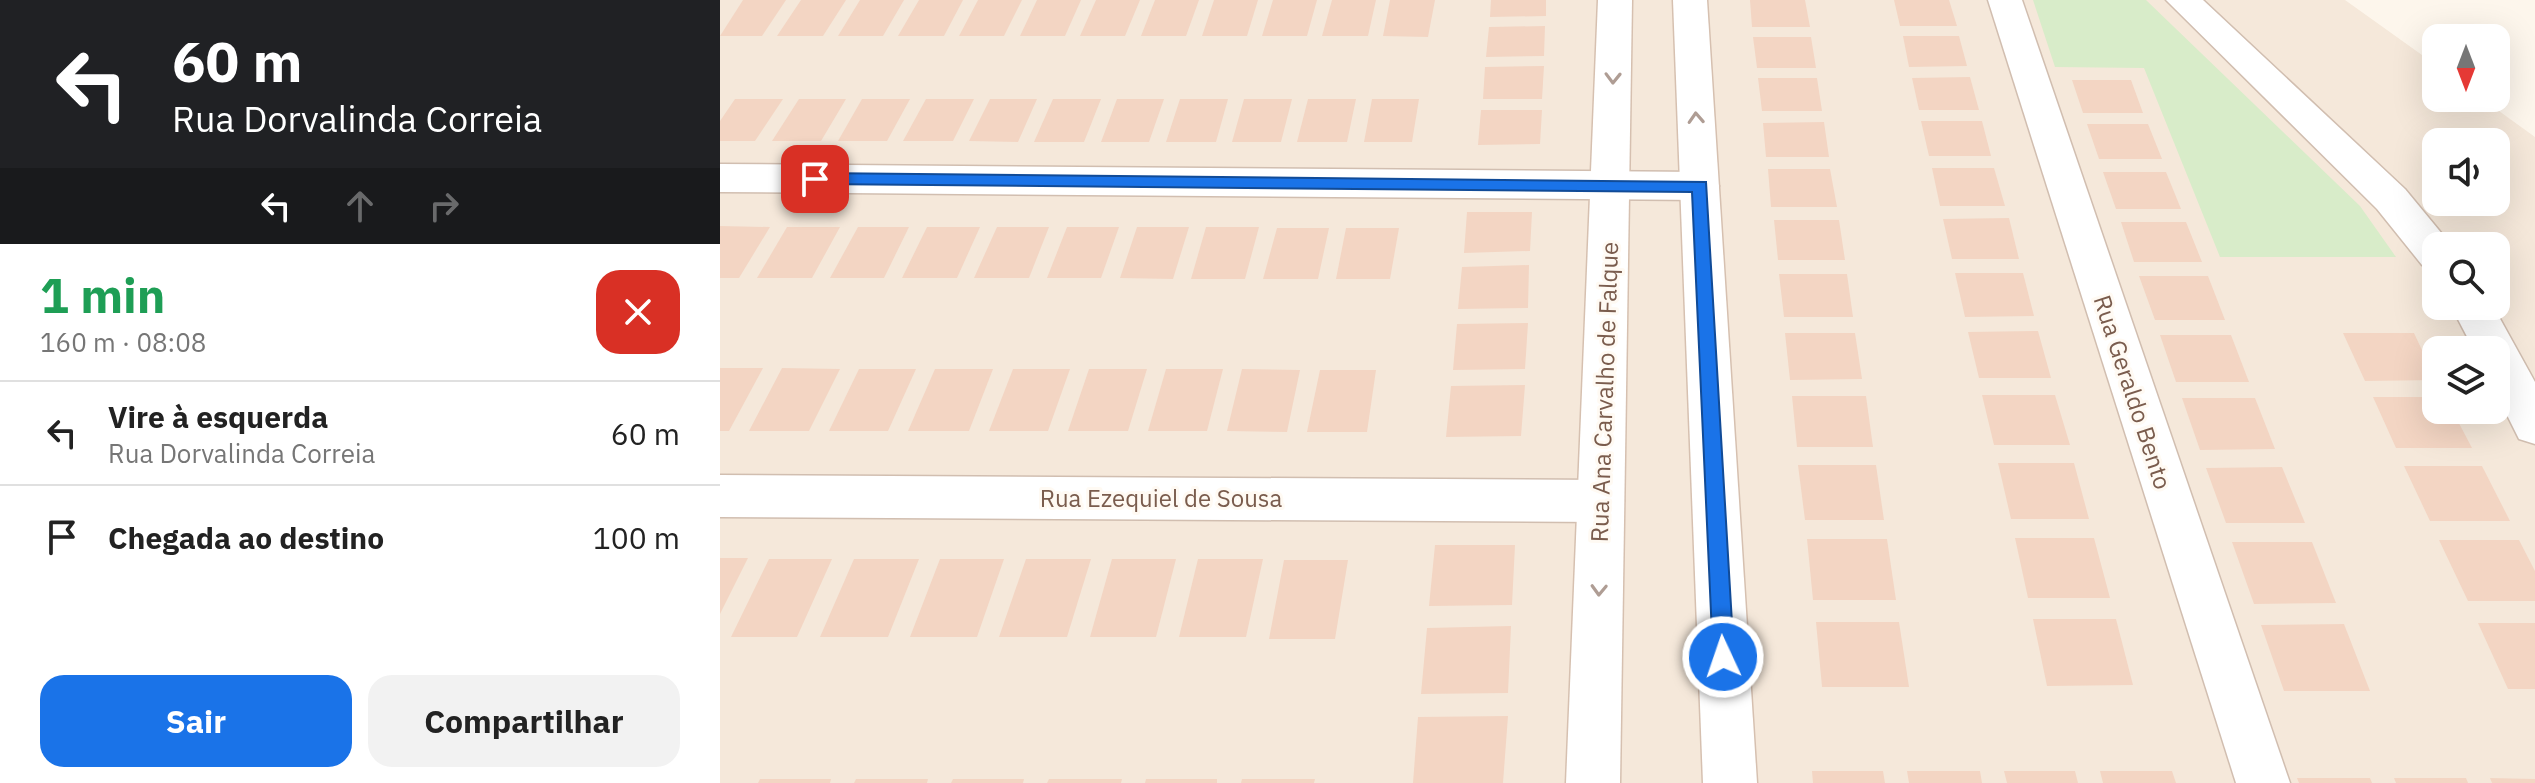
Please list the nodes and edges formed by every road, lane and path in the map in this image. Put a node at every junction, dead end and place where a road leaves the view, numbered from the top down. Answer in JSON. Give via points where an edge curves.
{"nodes":[{"id":1,"x":1615,"y":0,"type":"edge"},
{"id":2,"x":1690,"y":0,"type":"edge"},
{"id":3,"x":2005,"y":0,"type":"edge"},
{"id":4,"x":2183,"y":0,"type":"edge"},
{"id":5,"x":720,"y":178,"type":"edge"},
{"id":6,"x":1611,"y":184,"type":"junction"},
{"id":7,"x":1700,"y":186,"type":"junction"},
{"id":8,"x":2422,"y":237,"type":"edge"},
{"id":9,"x":2510,"y":377,"type":"edge"},
{"id":10,"x":2535,"y":425,"type":"edge"},
{"id":11,"x":720,"y":496,"type":"edge"},
{"id":12,"x":1601,"y":501,"type":"junction"},
{"id":13,"x":1593,"y":783,"type":"edge"},
{"id":14,"x":1730,"y":783,"type":"edge"},
{"id":15,"x":2263,"y":783,"type":"edge"}],
"edges":[{"from":1,"to":6,"type":"street","name":"Rua Ana Carvalho de Falque","one_way":true},
{"from":7,"to":2,"type":"street","one_way":true},
{"from":3,"to":15,"type":"street","name":"Rua Geraldo Bento"},
{"from":4,"to":8,"type":"street","via":[[2391,199]]},
{"from":5,"to":6,"type":"street"},
{"from":6,"to":7,"type":"street"},
{"from":6,"to":12,"type":"street","name":"Rua Ana Carvalho de Falque"},
{"from":7,"to":14,"type":"street"},
{"from":9,"to":10,"type":"street"},
{"from":11,"to":12,"type":"street","name":"Rua Ezequiel de Sousa"},
{"from":12,"to":13,"type":"street","name":"Rua Ana Carvalho de Falque","one_way":true}]}
